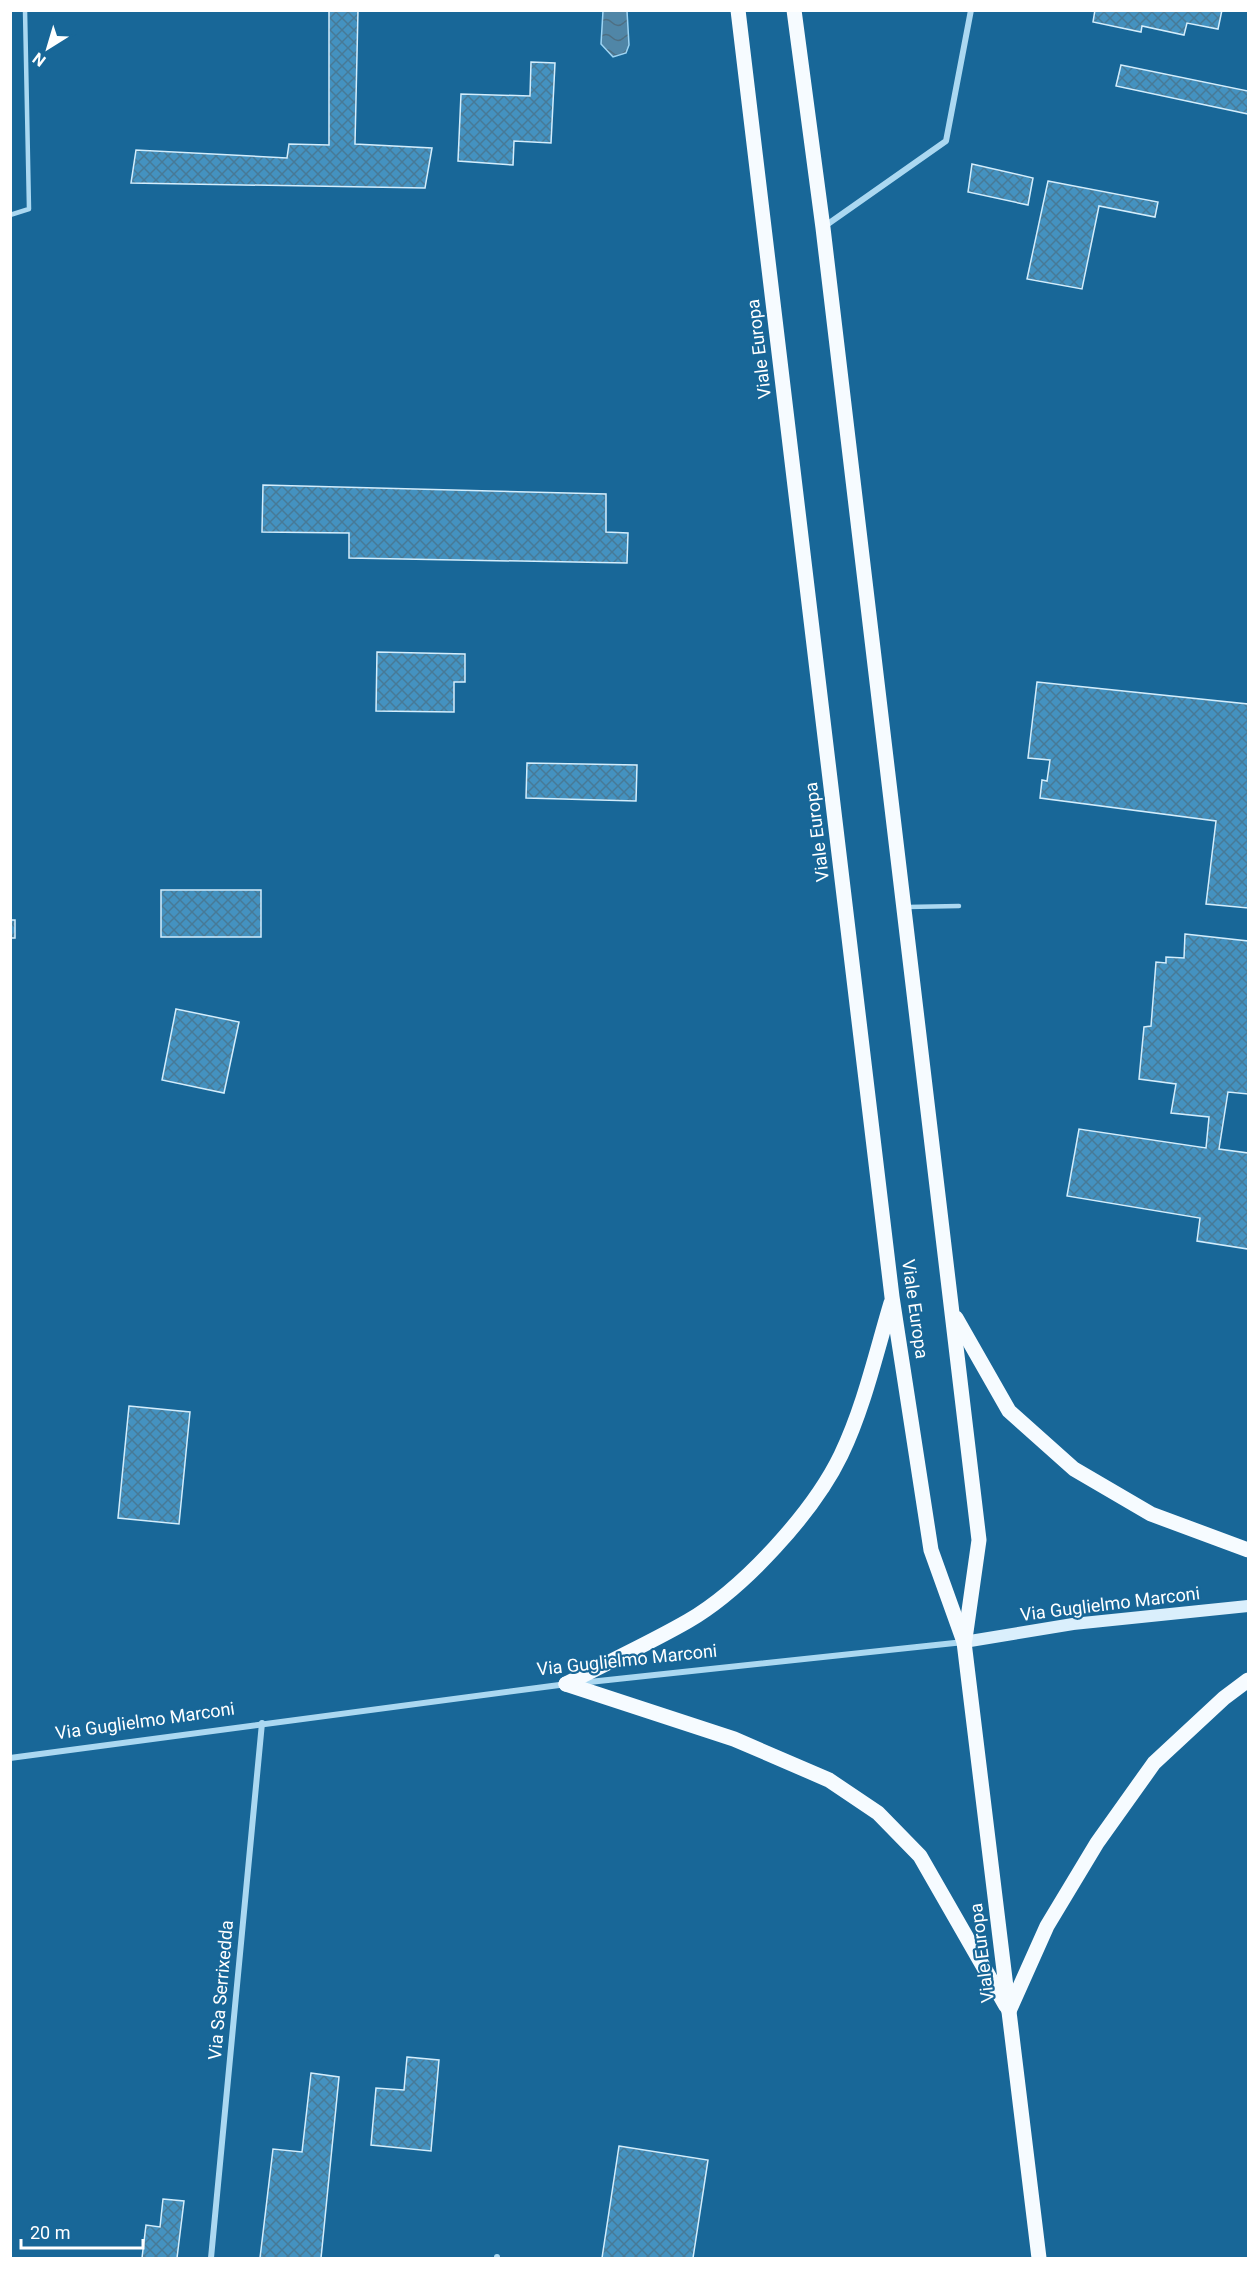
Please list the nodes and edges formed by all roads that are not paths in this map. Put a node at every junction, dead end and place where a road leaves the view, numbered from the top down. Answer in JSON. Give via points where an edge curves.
{"nodes":[{"id":1,"x":25,"y":10,"type":"edge"},
{"id":2,"x":738,"y":10,"type":"edge"},
{"id":3,"x":794,"y":10,"type":"edge"},
{"id":4,"x":971,"y":10,"type":"edge"},
{"id":5,"x":10,"y":215,"type":"edge"},
{"id":6,"x":823,"y":228,"type":"junction"},
{"id":7,"x":958,"y":906,"type":"dead end"},
{"id":8,"x":904,"y":908,"type":"junction"},
{"id":9,"x":892,"y":1297,"type":"junction"},
{"id":10,"x":952,"y":1311,"type":"junction"},
{"id":11,"x":1248,"y":1550,"type":"edge"},
{"id":12,"x":1248,"y":1606,"type":"edge"},
{"id":13,"x":964,"y":1642,"type":"junction"},
{"id":14,"x":1248,"y":1680,"type":"edge"},
{"id":15,"x":566,"y":1684,"type":"junction"},
{"id":16,"x":262,"y":1723,"type":"junction"},
{"id":17,"x":10,"y":1758,"type":"edge"},
{"id":18,"x":1009,"y":2011,"type":"junction"},
{"id":19,"x":211,"y":2259,"type":"edge"},
{"id":20,"x":1039,"y":2259,"type":"edge"}],
"edges":[{"from":1,"to":5,"type":"lane","via":[[29,209]]},
{"from":2,"to":9,"type":"main road","name":"Viale Europa"},
{"from":3,"to":6,"type":"main road","name":"Viale Europa"},
{"from":4,"to":6,"type":"street","via":[[946,141]]},
{"from":6,"to":8,"type":"main road","name":"Viale Europa"},
{"from":7,"to":8,"type":"lane"},
{"from":8,"to":10,"type":"main road","name":"Viale Europa"},
{"from":9,"to":13,"type":"main road","name":"Viale Europa","via":[[931,1550]]},
{"from":9,"to":15,"type":"main road","via":[[866,1389],[841,1455],[804,1515],[743,1580],[690,1620]]},
{"from":10,"to":11,"type":"main road","via":[[1009,1411],[1074,1469],[1151,1514]]},
{"from":10,"to":13,"type":"main road","name":"Viale Europa","via":[[978,1540]]},
{"from":12,"to":13,"type":"main road","name":"Via Guglielmo Marconi","via":[[1073,1624]]},
{"from":13,"to":15,"type":"street","name":"Via Guglielmo Marconi"},
{"from":13,"to":18,"type":"main road","name":"Viale Europa"},
{"from":14,"to":18,"type":"main road","via":[[1154,1763],[1047,1926]]},
{"from":15,"to":16,"type":"street","name":"Via Guglielmo Marconi"},
{"from":15,"to":18,"type":"main road","via":[[734,1739],[829,1780],[878,1813],[920,1856]]},
{"from":16,"to":17,"type":"street","name":"Via Guglielmo Marconi"},
{"from":16,"to":19,"type":"street","name":"Via Sa Serrixedda"},
{"from":18,"to":20,"type":"main road","name":"Viale Europa"}]}
